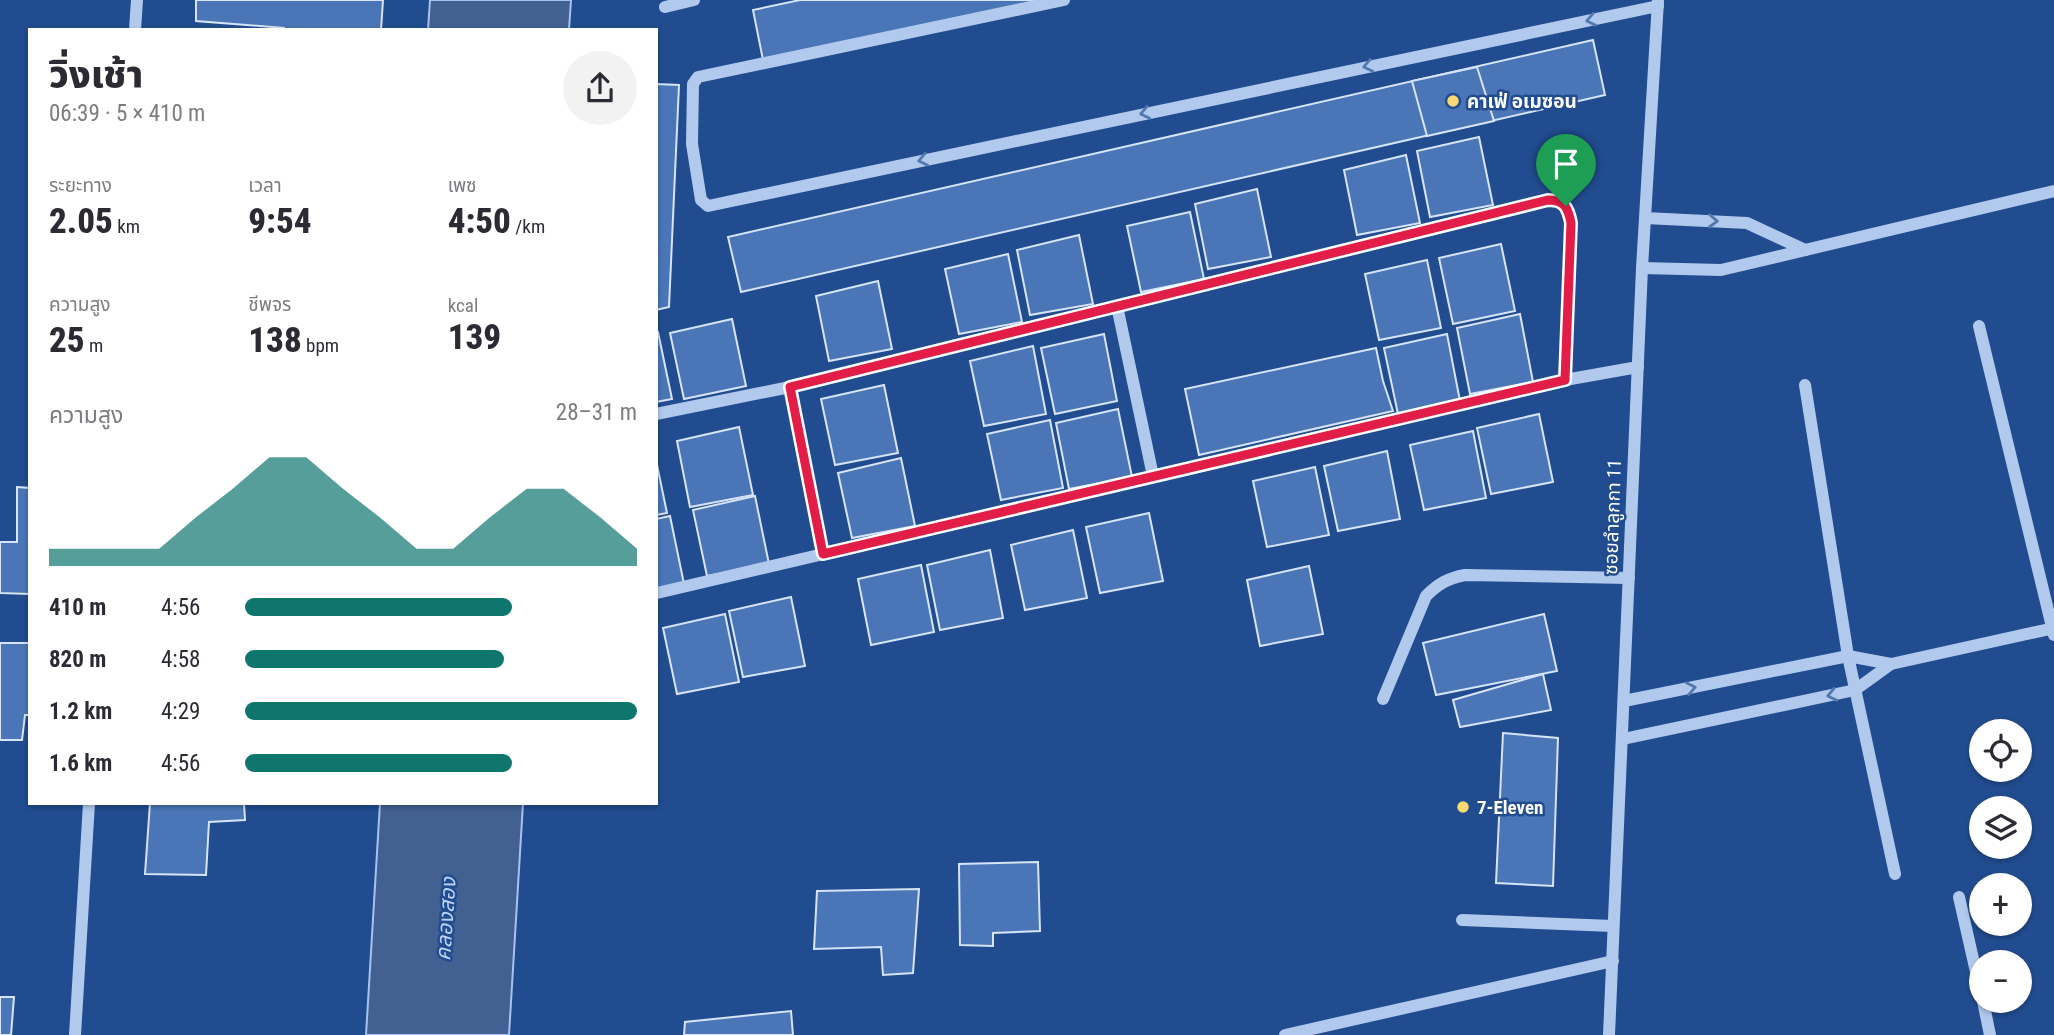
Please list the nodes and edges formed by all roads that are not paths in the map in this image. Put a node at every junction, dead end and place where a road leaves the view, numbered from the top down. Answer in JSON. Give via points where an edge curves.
{"nodes":[{"id":1,"x":137,"y":0,"type":"edge"},
{"id":2,"x":694,"y":0,"type":"edge"},
{"id":3,"x":1065,"y":0,"type":"edge"},
{"id":4,"x":1658,"y":3,"type":"edge"},
{"id":5,"x":665,"y":7,"type":"dead end"},
{"id":6,"x":135,"y":28,"type":"edge"},
{"id":7,"x":2054,"y":191,"type":"edge"},
{"id":8,"x":1645,"y":218,"type":"junction"},
{"id":9,"x":1805,"y":250,"type":"junction"},
{"id":10,"x":1642,"y":268,"type":"junction"},
{"id":11,"x":1117,"y":306,"type":"junction"},
{"id":12,"x":1979,"y":326,"type":"dead end"},
{"id":13,"x":1638,"y":367,"type":"junction"},
{"id":14,"x":1565,"y":380,"type":"junction"},
{"id":15,"x":1805,"y":385,"type":"dead end"},
{"id":16,"x":790,"y":387,"type":"junction"},
{"id":17,"x":658,"y":414,"type":"edge"},
{"id":18,"x":1153,"y":477,"type":"junction"},
{"id":19,"x":823,"y":554,"type":"junction"},
{"id":20,"x":1629,"y":578,"type":"junction"},
{"id":21,"x":658,"y":593,"type":"edge"},
{"id":22,"x":2054,"y":631,"type":"edge"},
{"id":23,"x":1848,"y":656,"type":"junction"},
{"id":24,"x":1891,"y":664,"type":"junction"},
{"id":25,"x":1855,"y":690,"type":"junction"},
{"id":26,"x":1383,"y":699,"type":"dead end"},
{"id":27,"x":1624,"y":701,"type":"junction"},
{"id":28,"x":1623,"y":739,"type":"junction"},
{"id":29,"x":89,"y":805,"type":"edge"},
{"id":30,"x":1895,"y":874,"type":"dead end"},
{"id":31,"x":1959,"y":897,"type":"dead end"},
{"id":32,"x":1462,"y":920,"type":"dead end"},
{"id":33,"x":1614,"y":926,"type":"junction"},
{"id":34,"x":1971,"y":950,"type":"edge"},
{"id":35,"x":1613,"y":961,"type":"junction"},
{"id":36,"x":1985,"y":1013,"type":"edge"},
{"id":37,"x":75,"y":1035,"type":"edge"},
{"id":38,"x":1285,"y":1035,"type":"edge"},
{"id":39,"x":1609,"y":1035,"type":"edge"},
{"id":40,"x":1990,"y":1035,"type":"edge"}],
"edges":[{"from":1,"to":6,"type":"street"},
{"from":2,"to":5,"type":"street"},
{"from":4,"to":3,"type":"street","one_way":true,"via":[[708,206],[701,200],[692,144],[693,84],[698,77]]},
{"from":4,"to":8,"type":"street","name":"ซอยลำลูกกา 11"},
{"from":7,"to":9,"type":"street"},
{"from":8,"to":9,"type":"street","one_way":true,"via":[[1747,223]]},
{"from":8,"to":10,"type":"street","name":"ซอยลำลูกกา 11"},
{"from":9,"to":10,"type":"street","via":[[1721,270]]},
{"from":10,"to":13,"type":"street","name":"ซอยลำลูกกา 11"},
{"from":11,"to":14,"type":"street","via":[[1558,200],[1566,206],[1571,223]]},
{"from":11,"to":16,"type":"street"},
{"from":11,"to":18,"type":"street"},
{"from":12,"to":22,"type":"street"},
{"from":13,"to":14,"type":"street"},
{"from":13,"to":20,"type":"street","name":"ซอยลำลูกกา 11"},
{"from":14,"to":18,"type":"street"},
{"from":15,"to":23,"type":"street"},
{"from":16,"to":17,"type":"street"},
{"from":16,"to":19,"type":"street"},
{"from":18,"to":19,"type":"street"},
{"from":19,"to":21,"type":"street"},
{"from":20,"to":26,"type":"street","via":[[1450,577],[1426,596]]},
{"from":20,"to":27,"type":"street","name":"ซอยลำลูกกา 11"},
{"from":22,"to":24,"type":"street"},
{"from":23,"to":24,"type":"street"},
{"from":23,"to":25,"type":"street"},
{"from":27,"to":23,"type":"street","one_way":true},
{"from":24,"to":25,"type":"street"},
{"from":25,"to":28,"type":"street","one_way":true},
{"from":25,"to":30,"type":"street"},
{"from":27,"to":28,"type":"street","name":"ซอยลำลูกกา 11"},
{"from":28,"to":33,"type":"street","name":"ซอยลำลูกกา 11"},
{"from":29,"to":37,"type":"street"},
{"from":31,"to":34,"type":"street"},
{"from":32,"to":33,"type":"street"},
{"from":33,"to":35,"type":"street","name":"ซอยลำลูกกา 11"},
{"from":35,"to":38,"type":"street"},
{"from":35,"to":39,"type":"street","name":"ซอยลำลูกกา 11"},
{"from":36,"to":40,"type":"street"}]}
